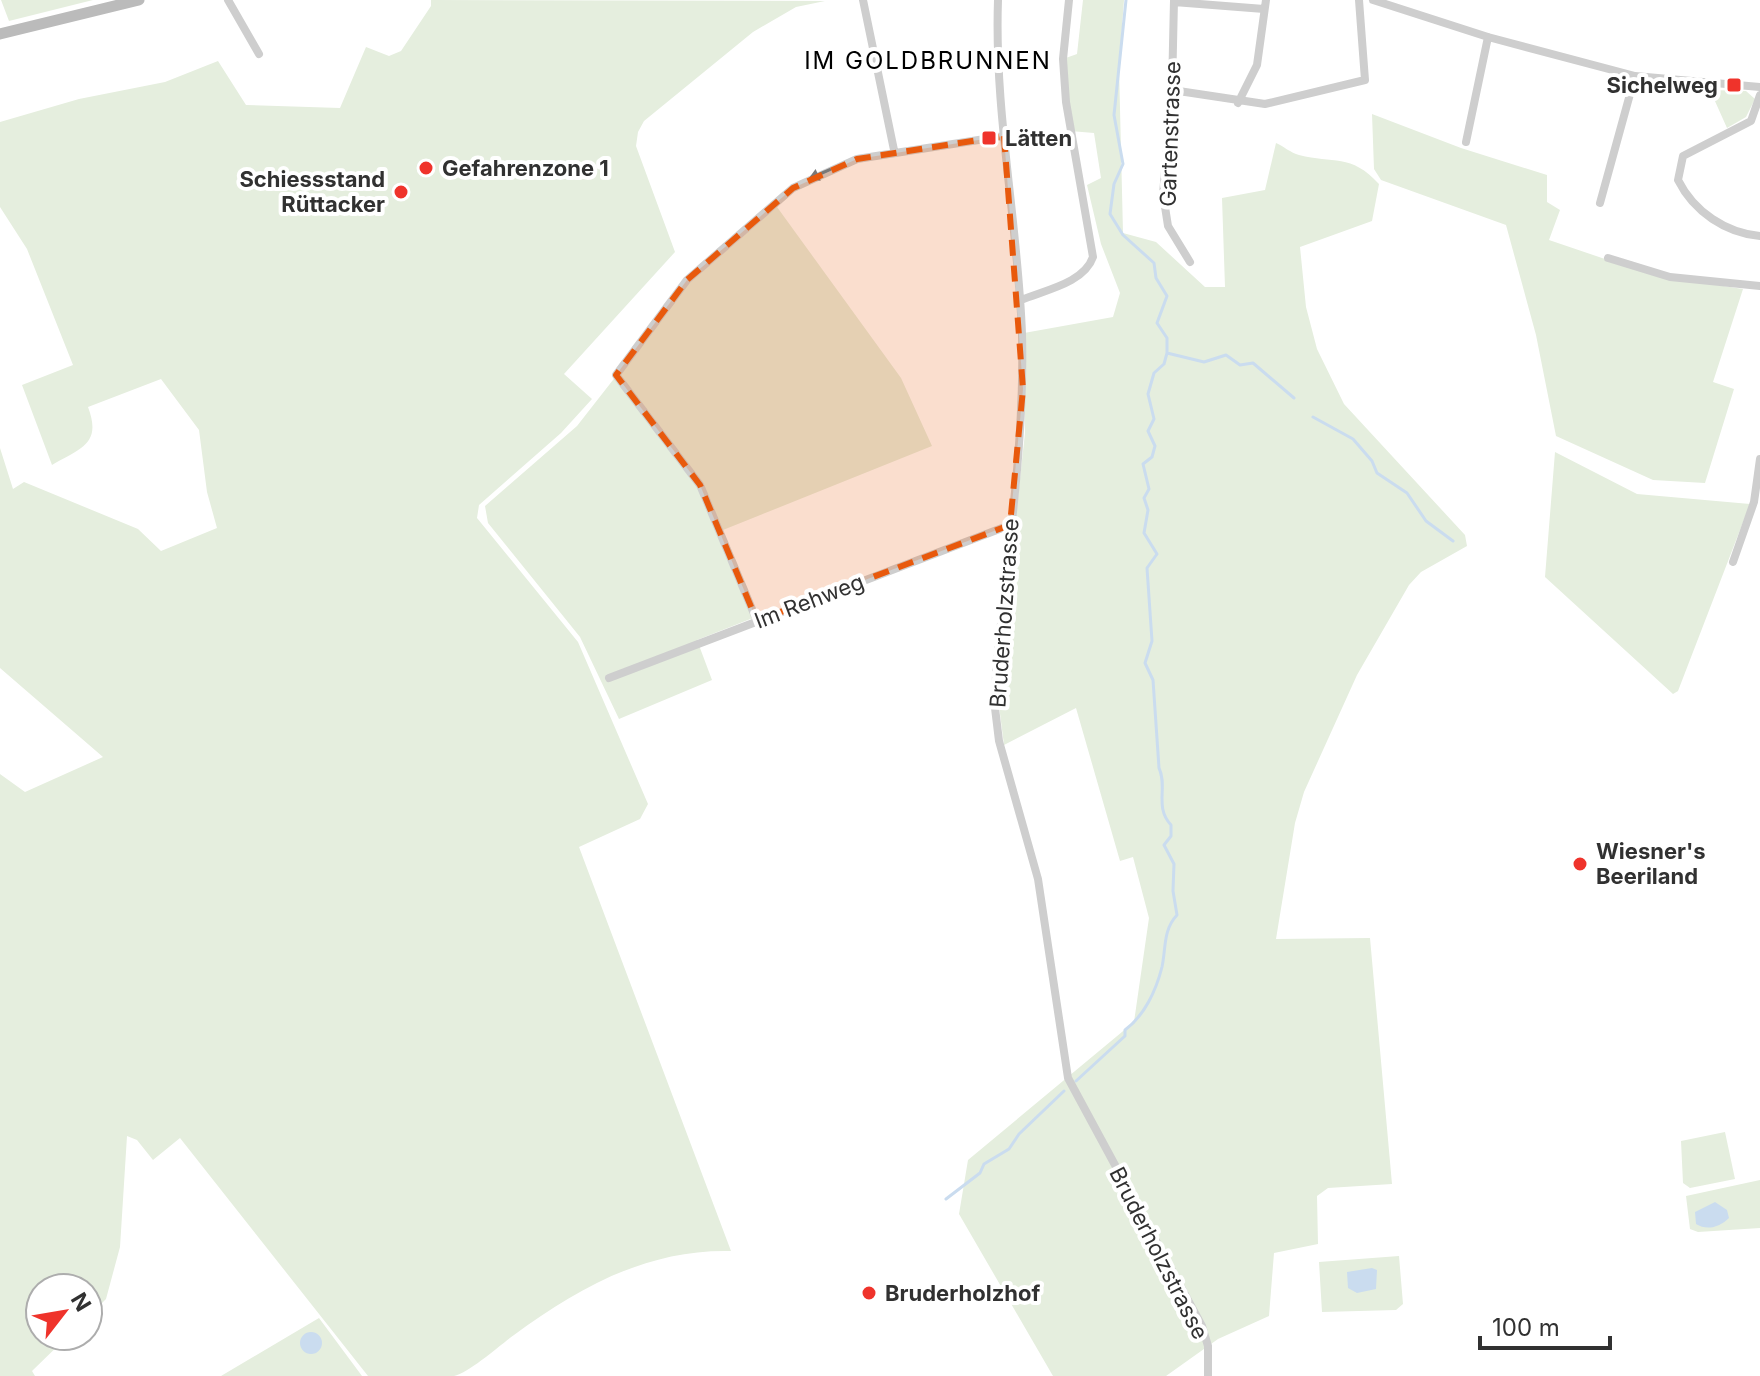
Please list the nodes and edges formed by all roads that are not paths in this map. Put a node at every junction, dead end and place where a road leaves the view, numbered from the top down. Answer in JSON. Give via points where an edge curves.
{"nodes":[{"id":1,"x":139,"y":0,"type":"edge"},
{"id":2,"x":228,"y":0,"type":"edge"},
{"id":3,"x":863,"y":0,"type":"edge"},
{"id":4,"x":998,"y":0,"type":"edge"},
{"id":5,"x":1069,"y":0,"type":"edge"},
{"id":6,"x":1359,"y":0,"type":"edge"},
{"id":7,"x":1373,"y":0,"type":"edge"},
{"id":8,"x":1174,"y":1,"type":"edge"},
{"id":9,"x":1265,"y":4,"type":"edge"},
{"id":10,"x":0,"y":34,"type":"edge"},
{"id":11,"x":1488,"y":37,"type":"junction"},
{"id":12,"x":259,"y":54,"type":"dead end"},
{"id":13,"x":1635,"y":76,"type":"junction"},
{"id":14,"x":1760,"y":87,"type":"edge"},
{"id":15,"x":1172,"y":90,"type":"junction"},
{"id":16,"x":1760,"y":95,"type":"edge"},
{"id":17,"x":1238,"y":103,"type":"junction"},
{"id":18,"x":1004,"y":136,"type":"junction"},
{"id":19,"x":1466,"y":142,"type":"dead end"},
{"id":20,"x":894,"y":150,"type":"junction"},
{"id":21,"x":1600,"y":203,"type":"dead end"},
{"id":22,"x":1760,"y":236,"type":"edge"},
{"id":23,"x":1608,"y":258,"type":"dead end"},
{"id":24,"x":1190,"y":262,"type":"dead end"},
{"id":25,"x":1760,"y":286,"type":"edge"},
{"id":26,"x":1021,"y":300,"type":"junction"},
{"id":27,"x":1760,"y":459,"type":"edge"},
{"id":28,"x":1010,"y":525,"type":"junction"},
{"id":29,"x":1733,"y":562,"type":"dead end"},
{"id":30,"x":757,"y":621,"type":"junction"},
{"id":31,"x":609,"y":678,"type":"dead end"},
{"id":32,"x":1208,"y":1376,"type":"edge"}],
"edges":[{"from":1,"to":10,"type":"main road"},
{"from":2,"to":12,"type":"street"},
{"from":3,"to":20,"type":"street"},
{"from":4,"to":18,"type":"street","name":"Bruderholzstrasse"},
{"from":5,"to":26,"type":"street","via":[[1063,59],[1066,102],[1093,257],[1080,276]]},
{"from":6,"to":17,"type":"street","via":[[1365,80],[1265,104]]},
{"from":7,"to":11,"type":"street"},
{"from":8,"to":9,"type":"street"},
{"from":8,"to":15,"type":"street","name":"Gartenstrasse"},
{"from":9,"to":17,"type":"street","via":[[1257,65]]},
{"from":11,"to":13,"type":"street"},
{"from":11,"to":19,"type":"street"},
{"from":13,"to":14,"type":"street"},
{"from":13,"to":21,"type":"street"},
{"from":15,"to":17,"type":"street"},
{"from":15,"to":24,"type":"street","name":"Gartenstrasse","via":[[1163,194],[1168,226]]},
{"from":16,"to":22,"type":"street","via":[[1751,121],[1683,156],[1678,180],[1698,207],[1723,227]]},
{"from":18,"to":20,"type":"street"},
{"from":18,"to":26,"type":"street","name":"Bruderholzstrasse"},
{"from":20,"to":30,"type":"street","one_way":true,"via":[[857,159],[793,188],[687,280],[616,375],[700,485]]},
{"from":23,"to":25,"type":"street","via":[[1670,277]]},
{"from":26,"to":28,"type":"street","name":"Bruderholzstrasse","via":[[1022,422]]},
{"from":27,"to":29,"type":"street","via":[[1754,502]]},
{"from":28,"to":30,"type":"street","name":"Im Rehweg"},
{"from":28,"to":32,"type":"street","name":"Bruderholzstrasse","via":[[996,725],[1038,879],[1068,1078],[1202,1326]]},
{"from":30,"to":31,"type":"street","name":"Im Rehweg"}]}
